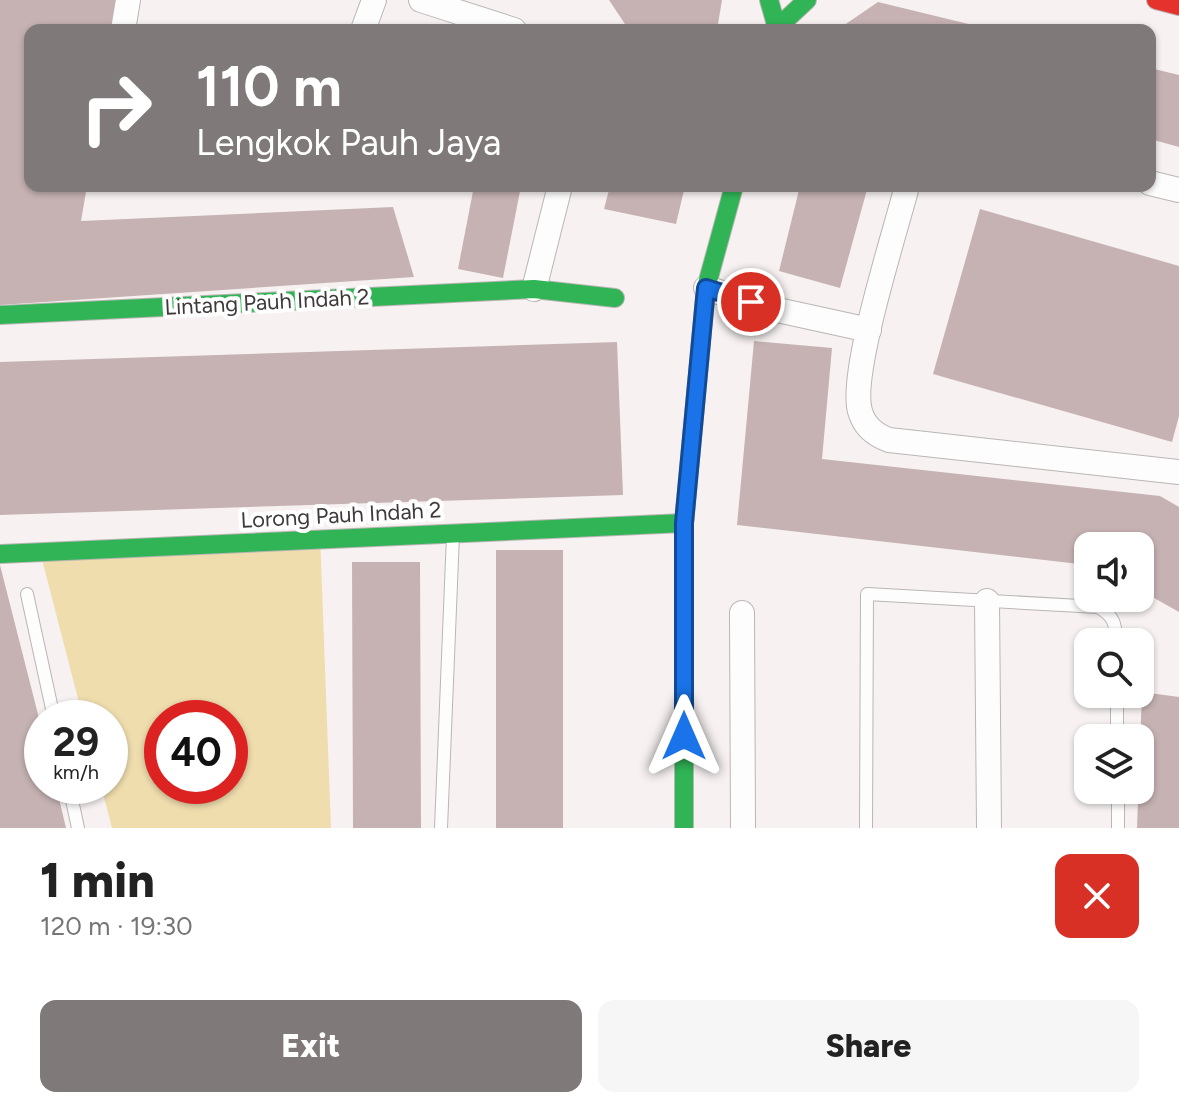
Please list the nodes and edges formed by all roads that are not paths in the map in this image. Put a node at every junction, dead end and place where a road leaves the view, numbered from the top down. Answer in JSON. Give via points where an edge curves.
{"nodes":[{"id":1,"x":128,"y":0,"type":"edge"},
{"id":2,"x":374,"y":0,"type":"edge"},
{"id":3,"x":421,"y":0,"type":"edge"},
{"id":4,"x":769,"y":0,"type":"edge"},
{"id":5,"x":785,"y":0,"type":"edge"},
{"id":6,"x":807,"y":0,"type":"edge"},
{"id":7,"x":1156,"y":0,"type":"edge"},
{"id":8,"x":1179,"y":6,"type":"edge"},
{"id":9,"x":124,"y":24,"type":"edge"},
{"id":10,"x":365,"y":24,"type":"edge"},
{"id":11,"x":495,"y":24,"type":"edge"},
{"id":12,"x":776,"y":24,"type":"edge"},
{"id":13,"x":778,"y":24,"type":"edge"},
{"id":14,"x":782,"y":24,"type":"edge"},
{"id":15,"x":1156,"y":184,"type":"edge"},
{"id":16,"x":1179,"y":190,"type":"edge"},
{"id":17,"x":558,"y":192,"type":"edge"},
{"id":18,"x":732,"y":192,"type":"edge"},
{"id":19,"x":905,"y":192,"type":"edge"},
{"id":20,"x":706,"y":288,"type":"junction"},
{"id":21,"x":534,"y":289,"type":"junction"},
{"id":22,"x":615,"y":298,"type":"dead end"},
{"id":23,"x":0,"y":315,"type":"edge"},
{"id":24,"x":869,"y":330,"type":"junction"},
{"id":25,"x":1179,"y":472,"type":"edge"},
{"id":26,"x":684,"y":523,"type":"junction"},
{"id":27,"x":453,"y":534,"type":"junction"},
{"id":28,"x":0,"y":554,"type":"edge"},
{"id":29,"x":27,"y":594,"type":"dead end"},
{"id":30,"x":987,"y":601,"type":"junction"},
{"id":31,"x":742,"y":613,"type":"dead end"},
{"id":32,"x":1116,"y":628,"type":"edge"},
{"id":33,"x":50,"y":700,"type":"edge"},
{"id":34,"x":73,"y":804,"type":"edge"},
{"id":35,"x":1118,"y":804,"type":"edge"},
{"id":36,"x":78,"y":828,"type":"edge"},
{"id":37,"x":441,"y":828,"type":"edge"},
{"id":38,"x":684,"y":828,"type":"edge"},
{"id":39,"x":743,"y":828,"type":"edge"},
{"id":40,"x":866,"y":828,"type":"edge"},
{"id":41,"x":989,"y":828,"type":"edge"},
{"id":42,"x":1118,"y":828,"type":"edge"}],
"edges":[{"from":1,"to":9,"type":"street"},
{"from":2,"to":10,"type":"street"},
{"from":3,"to":11,"type":"street"},
{"from":4,"to":12,"type":"street"},
{"from":5,"to":13,"type":"street"},
{"from":6,"to":14,"type":"street"},
{"from":7,"to":8,"type":"street"},
{"from":15,"to":16,"type":"street"},
{"from":17,"to":21,"type":"street"},
{"from":18,"to":20,"type":"street"},
{"from":19,"to":24,"type":"street"},
{"from":20,"to":24,"type":"street"},
{"from":20,"to":26,"type":"street"},
{"from":21,"to":22,"type":"street","name":"Lintang Pauh Indah 2"},
{"from":21,"to":23,"type":"street","name":"Lintang Pauh Indah 2"},
{"from":24,"to":25,"type":"street","via":[[859,410],[876,436]]},
{"from":26,"to":27,"type":"street","name":"Lorong Pauh Indah 2"},
{"from":26,"to":38,"type":"street"},
{"from":27,"to":28,"type":"street","name":"Lorong Pauh Indah 2"},
{"from":27,"to":37,"type":"lane"},
{"from":29,"to":33,"type":"lane"},
{"from":30,"to":32,"type":"lane","via":[[1098,607],[1110,614]]},
{"from":30,"to":40,"type":"lane","via":[[867,594]]},
{"from":30,"to":41,"type":"street"},
{"from":31,"to":39,"type":"street"},
{"from":34,"to":36,"type":"lane"},
{"from":35,"to":42,"type":"lane"}]}
